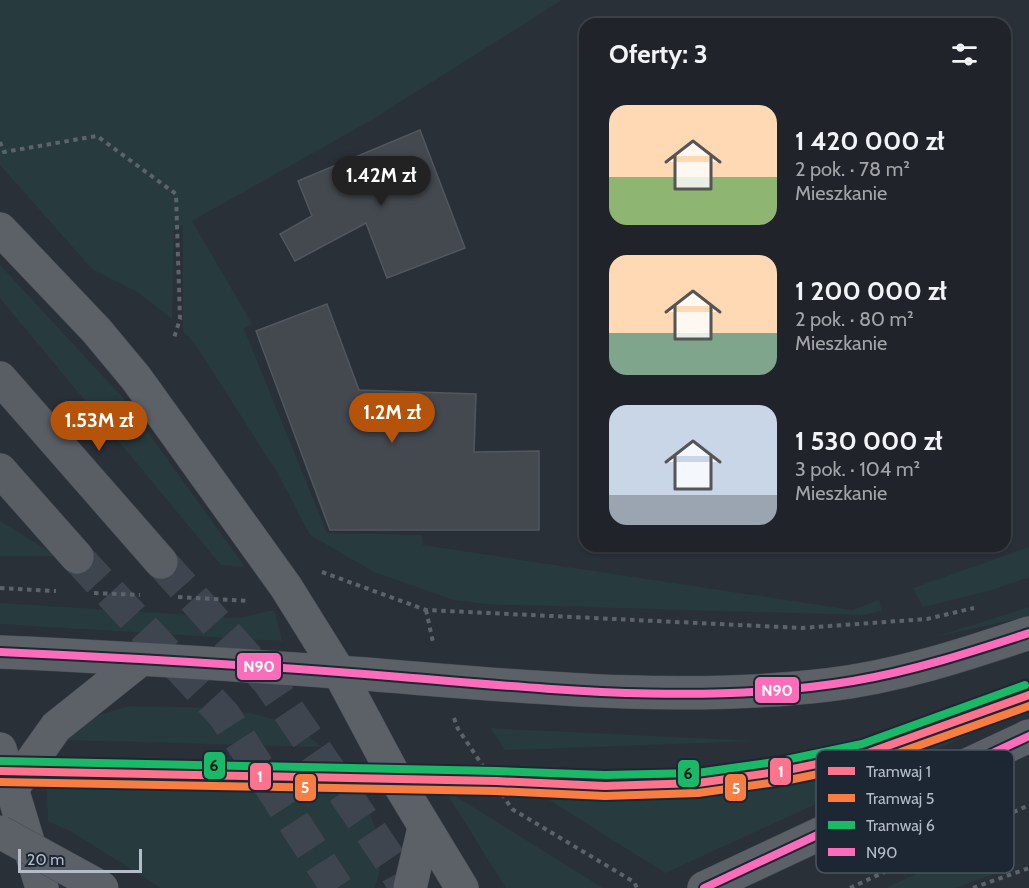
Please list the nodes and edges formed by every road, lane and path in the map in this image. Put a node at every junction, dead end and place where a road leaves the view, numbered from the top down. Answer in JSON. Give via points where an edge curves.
{"nodes":[{"id":1,"x":0,"y":142,"type":"edge"},
{"id":2,"x":2,"y":231,"type":"edge"},
{"id":3,"x":174,"y":338,"type":"dead end"},
{"id":4,"x":0,"y":378,"type":"edge"},
{"id":5,"x":0,"y":470,"type":"edge"},
{"id":6,"x":78,"y":557,"type":"tunnel mouth"},
{"id":7,"x":160,"y":562,"type":"tunnel mouth"},
{"id":8,"x":286,"y":587,"type":"junction"},
{"id":9,"x":0,"y":588,"type":"edge"},
{"id":10,"x":60,"y":591,"type":"dead end"},
{"id":11,"x":84,"y":592,"type":"dead end"},
{"id":12,"x":143,"y":595,"type":"dead end"},
{"id":13,"x":167,"y":596,"type":"dead end"},
{"id":14,"x":984,"y":606,"type":"dead end"},
{"id":15,"x":426,"y":610,"type":"junction"},
{"id":16,"x":1029,"y":633,"type":"edge"},
{"id":17,"x":0,"y":652,"type":"edge"},
{"id":18,"x":140,"y":660,"type":"junction"},
{"id":19,"x":339,"y":672,"type":"junction"},
{"id":20,"x":443,"y":681,"type":"junction"},
{"id":21,"x":1029,"y":736,"type":"edge"},
{"id":22,"x":0,"y":748,"type":"edge"},
{"id":23,"x":999,"y":750,"type":"edge"},
{"id":24,"x":12,"y":789,"type":"junction"},
{"id":25,"x":1029,"y":805,"type":"edge"},
{"id":26,"x":1014,"y":812,"type":"edge"},
{"id":27,"x":424,"y":828,"type":"junction"},
{"id":28,"x":0,"y":832,"type":"edge"},
{"id":29,"x":816,"y":836,"type":"edge"},
{"id":30,"x":1029,"y":868,"type":"edge"},
{"id":31,"x":882,"y":873,"type":"edge"},
{"id":32,"x":42,"y":888,"type":"edge"},
{"id":33,"x":102,"y":888,"type":"edge"},
{"id":34,"x":410,"y":888,"type":"edge"},
{"id":35,"x":462,"y":888,"type":"edge"},
{"id":36,"x":637,"y":888,"type":"edge"},
{"id":37,"x":704,"y":888,"type":"edge"},
{"id":38,"x":850,"y":888,"type":"edge"},
{"id":39,"x":973,"y":888,"type":"edge"}],
"edges":[{"from":1,"to":3,"type":"path","via":[[4,152],[97,136],[176,194],[180,319]]},
{"from":2,"to":8,"type":"main road","via":[[136,378]]},
{"from":4,"to":7,"type":"street"},
{"from":5,"to":6,"type":"street"},
{"from":8,"to":13,"type":"path","via":[[251,601]]},
{"from":8,"to":15,"type":"path","via":[[323,571]]},
{"from":8,"to":19,"type":"main road"},
{"from":9,"to":10,"type":"path"},
{"from":11,"to":12,"type":"path"},
{"from":14,"to":15,"type":"path","via":[[927,619],[802,628]]},
{"from":15,"to":20,"type":"path"},
{"from":16,"to":20,"type":"main road","via":[[868,679],[817,686],[671,693]]},
{"from":17,"to":18,"type":"main road"},
{"from":18,"to":19,"type":"main road"},
{"from":18,"to":24,"type":"main road","via":[[56,727]]},
{"from":19,"to":20,"type":"main road"},
{"from":19,"to":27,"type":"main road"},
{"from":20,"to":36,"type":"path","via":[[458,729],[512,809],[634,882]]},
{"from":21,"to":23,"type":"main road"},
{"from":22,"to":24,"type":"main road"},
{"from":24,"to":32,"type":"main road"},
{"from":25,"to":26,"type":"path"},
{"from":27,"to":34,"type":"main road"},
{"from":27,"to":35,"type":"main road"},
{"from":28,"to":33,"type":"main road","bridge":true},
{"from":29,"to":37,"type":"main road"},
{"from":30,"to":39,"type":"path"},
{"from":31,"to":38,"type":"path"}]}
